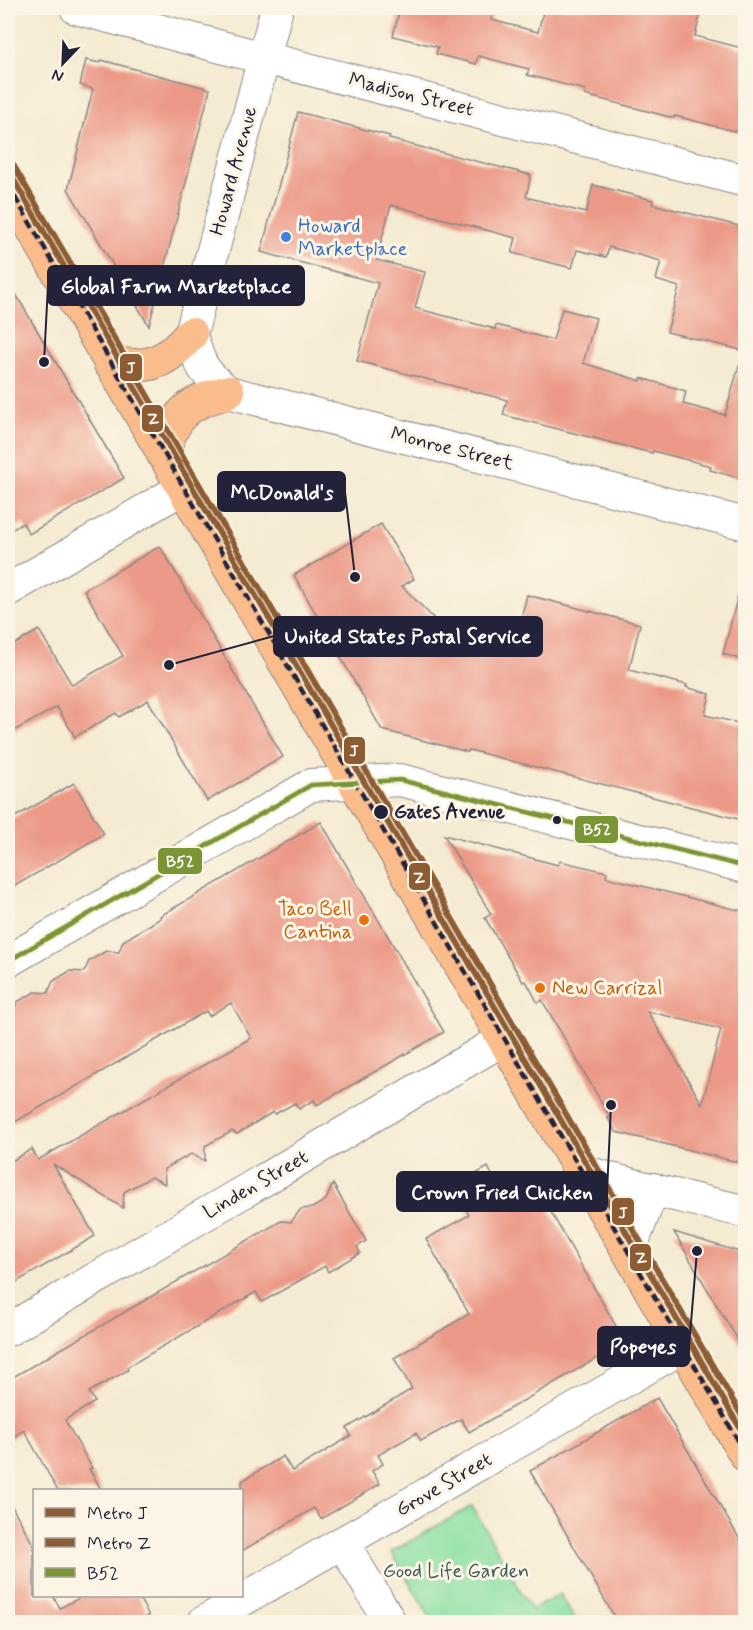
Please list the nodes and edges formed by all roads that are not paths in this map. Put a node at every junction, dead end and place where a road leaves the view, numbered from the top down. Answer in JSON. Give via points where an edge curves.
{"nodes":[{"id":1,"x":76,"y":8,"type":"edge"},
{"id":2,"x":277,"y":8,"type":"edge"},
{"id":3,"x":264,"y":58,"type":"junction"},
{"id":4,"x":746,"y":182,"type":"edge"},
{"id":5,"x":12,"y":205,"type":"edge"},
{"id":6,"x":191,"y":334,"type":"junction"},
{"id":7,"x":110,"y":363,"type":"junction"},
{"id":8,"x":228,"y":392,"type":"junction"},
{"id":9,"x":163,"y":454,"type":"junction"},
{"id":10,"x":183,"y":488,"type":"junction"},
{"id":11,"x":746,"y":524,"type":"edge"},
{"id":12,"x":8,"y":590,"type":"edge"},
{"id":13,"x":354,"y":782,"type":"junction"},
{"id":14,"x":746,"y":867,"type":"edge"},
{"id":15,"x":8,"y":961,"type":"edge"},
{"id":16,"x":504,"y":1039,"type":"junction"},
{"id":17,"x":580,"y":1170,"type":"junction"},
{"id":18,"x":653,"y":1189,"type":"junction"},
{"id":19,"x":746,"y":1212,"type":"edge"},
{"id":20,"x":629,"y":1252,"type":"junction"},
{"id":21,"x":8,"y":1330,"type":"edge"},
{"id":22,"x":683,"y":1347,"type":"junction"},
{"id":23,"x":746,"y":1455,"type":"edge"},
{"id":24,"x":344,"y":1543,"type":"junction"},
{"id":25,"x":204,"y":1623,"type":"edge"},
{"id":26,"x":390,"y":1623,"type":"edge"}],
"edges":[{"from":1,"to":3,"type":"street","name":"Madison Street"},
{"from":2,"to":3,"type":"street","name":"Howard Avenue"},
{"from":3,"to":4,"type":"street","name":"Madison Street"},
{"from":3,"to":6,"type":"street","name":"Howard Avenue"},
{"from":5,"to":7,"type":"main road"},
{"from":6,"to":7,"type":"main road","via":[[176,351],[155,362],[133,367]]},
{"from":6,"to":8,"type":"street","name":"Monroe Street","via":[[208,376]]},
{"from":7,"to":9,"type":"main road"},
{"from":8,"to":9,"type":"main road","via":[[202,399],[184,411],[169,432]]},
{"from":8,"to":11,"type":"street","name":"Monroe Street"},
{"from":9,"to":10,"type":"main road"},
{"from":10,"to":12,"type":"street"},
{"from":10,"to":13,"type":"main road"},
{"from":13,"to":14,"type":"street","via":[[400,780]]},
{"from":13,"to":15,"type":"street","via":[[311,785]]},
{"from":13,"to":16,"type":"main road"},
{"from":16,"to":17,"type":"main road"},
{"from":16,"to":21,"type":"street","name":"Linden Street"},
{"from":17,"to":18,"type":"street"},
{"from":17,"to":20,"type":"main road"},
{"from":18,"to":19,"type":"street"},
{"from":18,"to":20,"type":"street"},
{"from":20,"to":22,"type":"main road"},
{"from":22,"to":23,"type":"main road"},
{"from":22,"to":24,"type":"street","name":"Grove Street"},
{"from":24,"to":25,"type":"street","name":"Grove Street"},
{"from":24,"to":26,"type":"street"}]}
